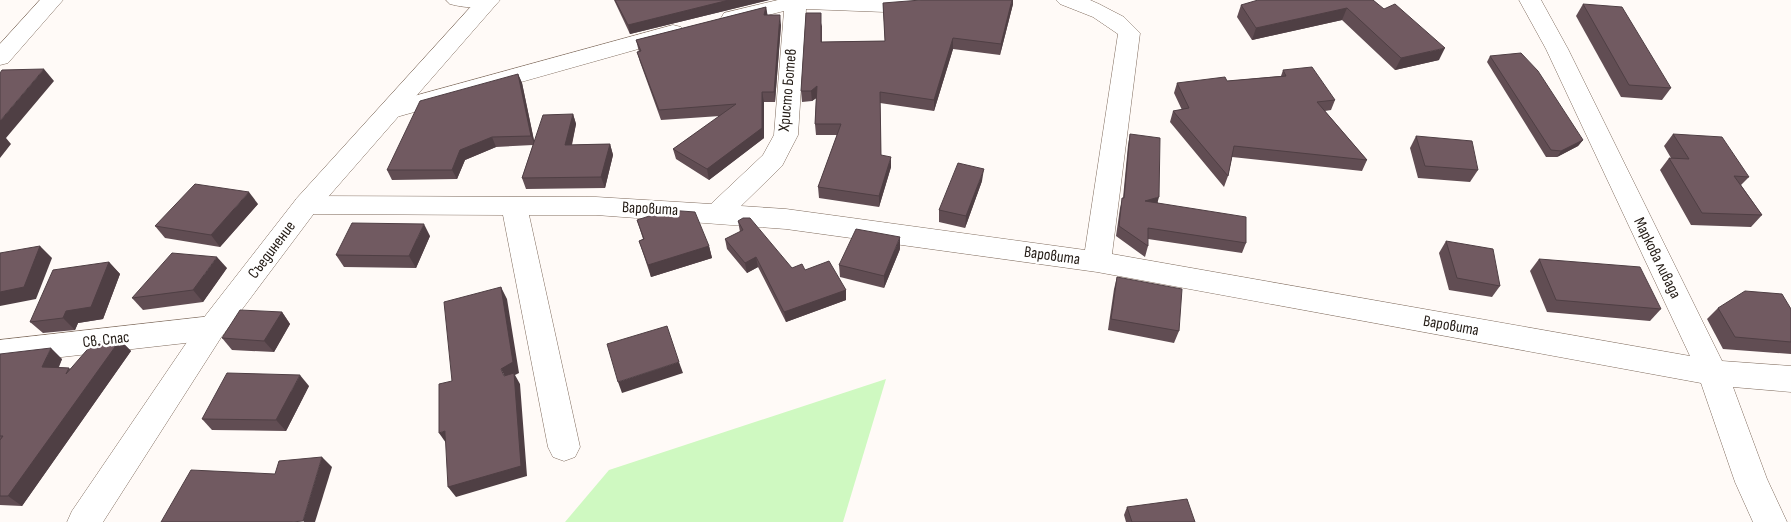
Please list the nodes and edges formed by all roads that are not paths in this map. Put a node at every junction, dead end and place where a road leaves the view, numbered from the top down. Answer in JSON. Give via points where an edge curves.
{"nodes":[{"id":1,"x":52,"y":0,"type":"edge"},
{"id":2,"x":457,"y":0,"type":"edge"},
{"id":3,"x":489,"y":0,"type":"edge"},
{"id":4,"x":953,"y":0,"type":"edge"},
{"id":5,"x":1066,"y":0,"type":"edge"},
{"id":6,"x":1530,"y":0,"type":"edge"},
{"id":7,"x":795,"y":1,"type":"edge"},
{"id":8,"x":0,"y":58,"type":"edge"},
{"id":9,"x":393,"y":110,"type":"junction"},
{"id":10,"x":306,"y":205,"type":"junction"},
{"id":11,"x":514,"y":205,"type":"junction"},
{"id":12,"x":718,"y":213,"type":"junction"},
{"id":13,"x":1097,"y":262,"type":"junction"},
{"id":14,"x":212,"y":328,"type":"junction"},
{"id":15,"x":0,"y":352,"type":"edge"},
{"id":16,"x":1713,"y":373,"type":"junction"},
{"id":17,"x":1791,"y":379,"type":"edge"},
{"id":18,"x":564,"y":448,"type":"dead end"},
{"id":19,"x":84,"y":522,"type":"edge"},
{"id":20,"x":1770,"y":522,"type":"edge"}],
"edges":[{"from":1,"to":8,"type":"street"},
{"from":2,"to":3,"type":"street"},
{"from":3,"to":9,"type":"street","name":"Съединение"},
{"from":4,"to":7,"type":"street","via":[[885,6]]},
{"from":5,"to":13,"type":"street","via":[[1083,4],[1122,25],[1129,33]]},
{"from":6,"to":16,"type":"street","name":"Маркова ливада"},
{"from":7,"to":9,"type":"street"},
{"from":7,"to":12,"type":"street","name":"Христо Ботев","via":[[786,135],[773,160]]},
{"from":9,"to":10,"type":"street","name":"Съединение"},
{"from":10,"to":11,"type":"street","name":"Варовита"},
{"from":10,"to":14,"type":"street","name":"Съединение"},
{"from":11,"to":12,"type":"street","name":"Варовита"},
{"from":11,"to":18,"type":"street"},
{"from":12,"to":13,"type":"street","name":"Варовита","via":[[786,219]]},
{"from":13,"to":16,"type":"street","name":"Варовита"},
{"from":14,"to":15,"type":"street","name":"Св. Спас"},
{"from":14,"to":19,"type":"street","name":"Съединение"},
{"from":16,"to":17,"type":"street","name":"Варовита"},
{"from":16,"to":20,"type":"street","name":"Маркова ливада","via":[[1751,482]]}]}
